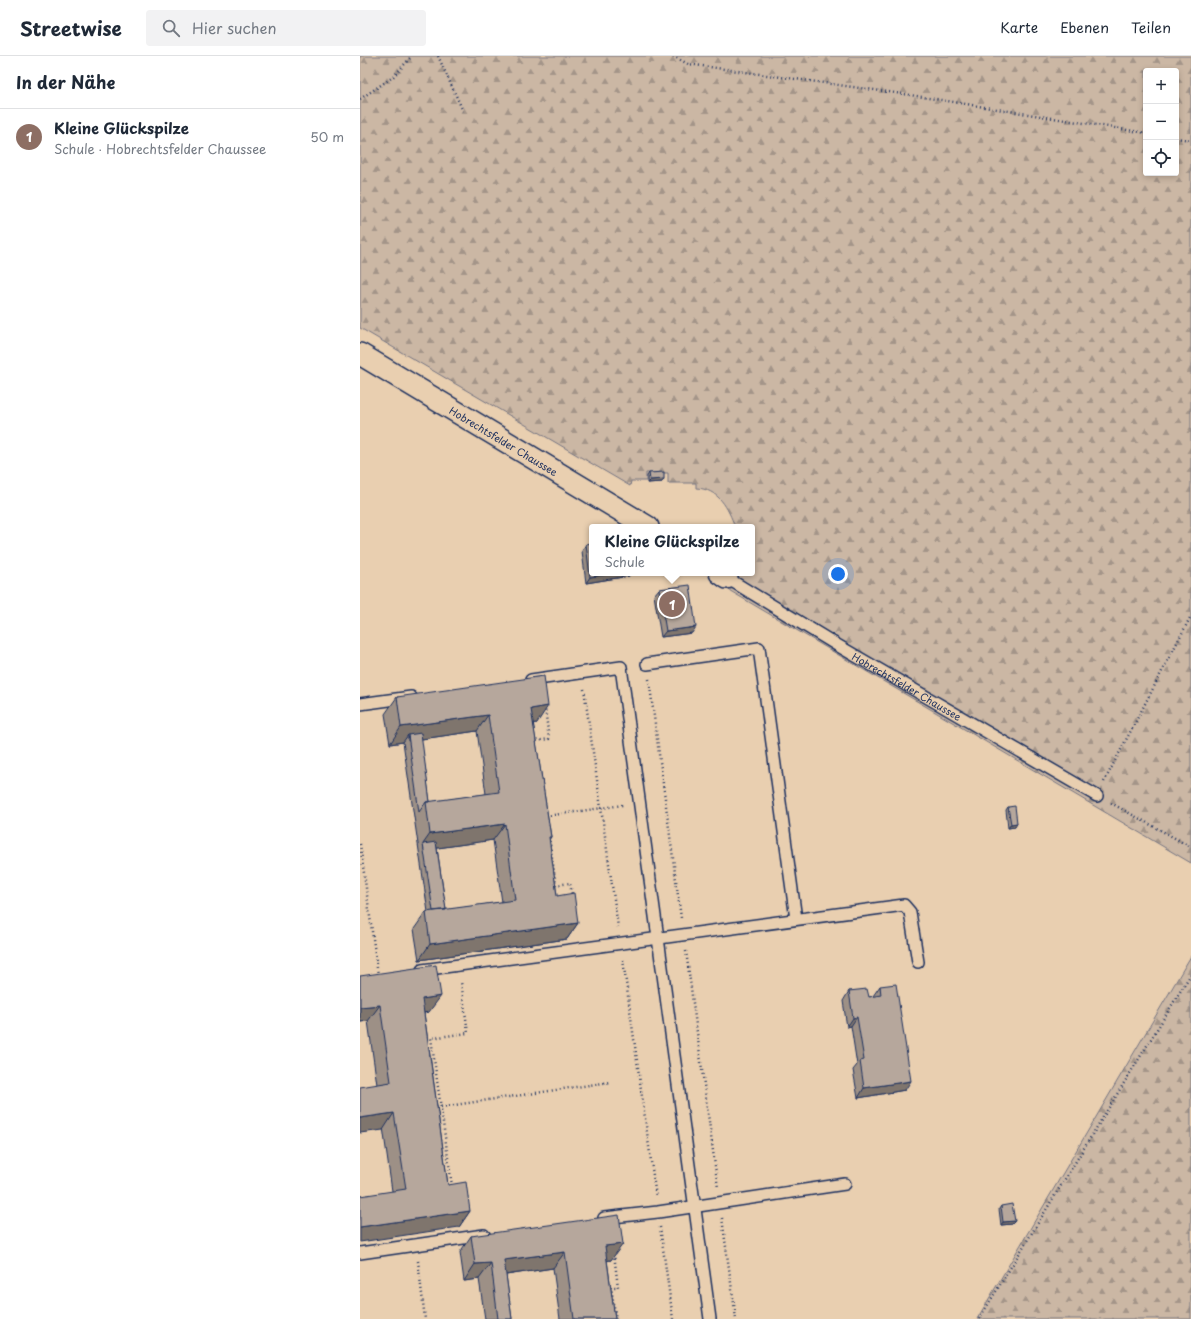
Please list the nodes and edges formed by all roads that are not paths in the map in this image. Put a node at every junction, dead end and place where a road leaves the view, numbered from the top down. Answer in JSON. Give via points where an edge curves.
{"nodes":[{"id":1,"x":360,"y":354,"type":"edge"},
{"id":2,"x":643,"y":524,"type":"edge"},
{"id":3,"x":725,"y":576,"type":"edge"},
{"id":4,"x":647,"y":664,"type":"road end"},
{"id":5,"x":517,"y":682,"type":"edge"},
{"id":6,"x":423,"y":695,"type":"edge"},
{"id":7,"x":360,"y":704,"type":"edge"},
{"id":8,"x":1097,"y":796,"type":"road end"},
{"id":9,"x":796,"y":919,"type":"junction"},
{"id":10,"x":658,"y":938,"type":"junction"},
{"id":11,"x":918,"y":962,"type":"dead end"},
{"id":12,"x":378,"y":976,"type":"edge"},
{"id":13,"x":845,"y":1184,"type":"dead end"},
{"id":14,"x":695,"y":1206,"type":"junction"},
{"id":15,"x":593,"y":1220,"type":"edge"},
{"id":16,"x":492,"y":1234,"type":"edge"},
{"id":17,"x":360,"y":1253,"type":"edge"},
{"id":18,"x":710,"y":1319,"type":"edge"}],
"edges":[{"from":1,"to":2,"type":"street","name":"Hobrechtsfelder Chaussee"},
{"from":3,"to":8,"type":"lane","name":"Hobrechtsfelder Chaussee","via":[[837,645]]},
{"from":4,"to":9,"type":"lane","via":[[759,648]]},
{"from":5,"to":10,"type":"lane","via":[[621,667]]},
{"from":6,"to":7,"type":"lane"},
{"from":9,"to":10,"type":"lane"},
{"from":9,"to":11,"type":"lane","via":[[904,905],[910,912]]},
{"from":10,"to":12,"type":"lane"},
{"from":10,"to":14,"type":"lane"},
{"from":13,"to":14,"type":"lane"},
{"from":14,"to":15,"type":"lane"},
{"from":14,"to":18,"type":"lane"},
{"from":16,"to":17,"type":"lane"}]}
